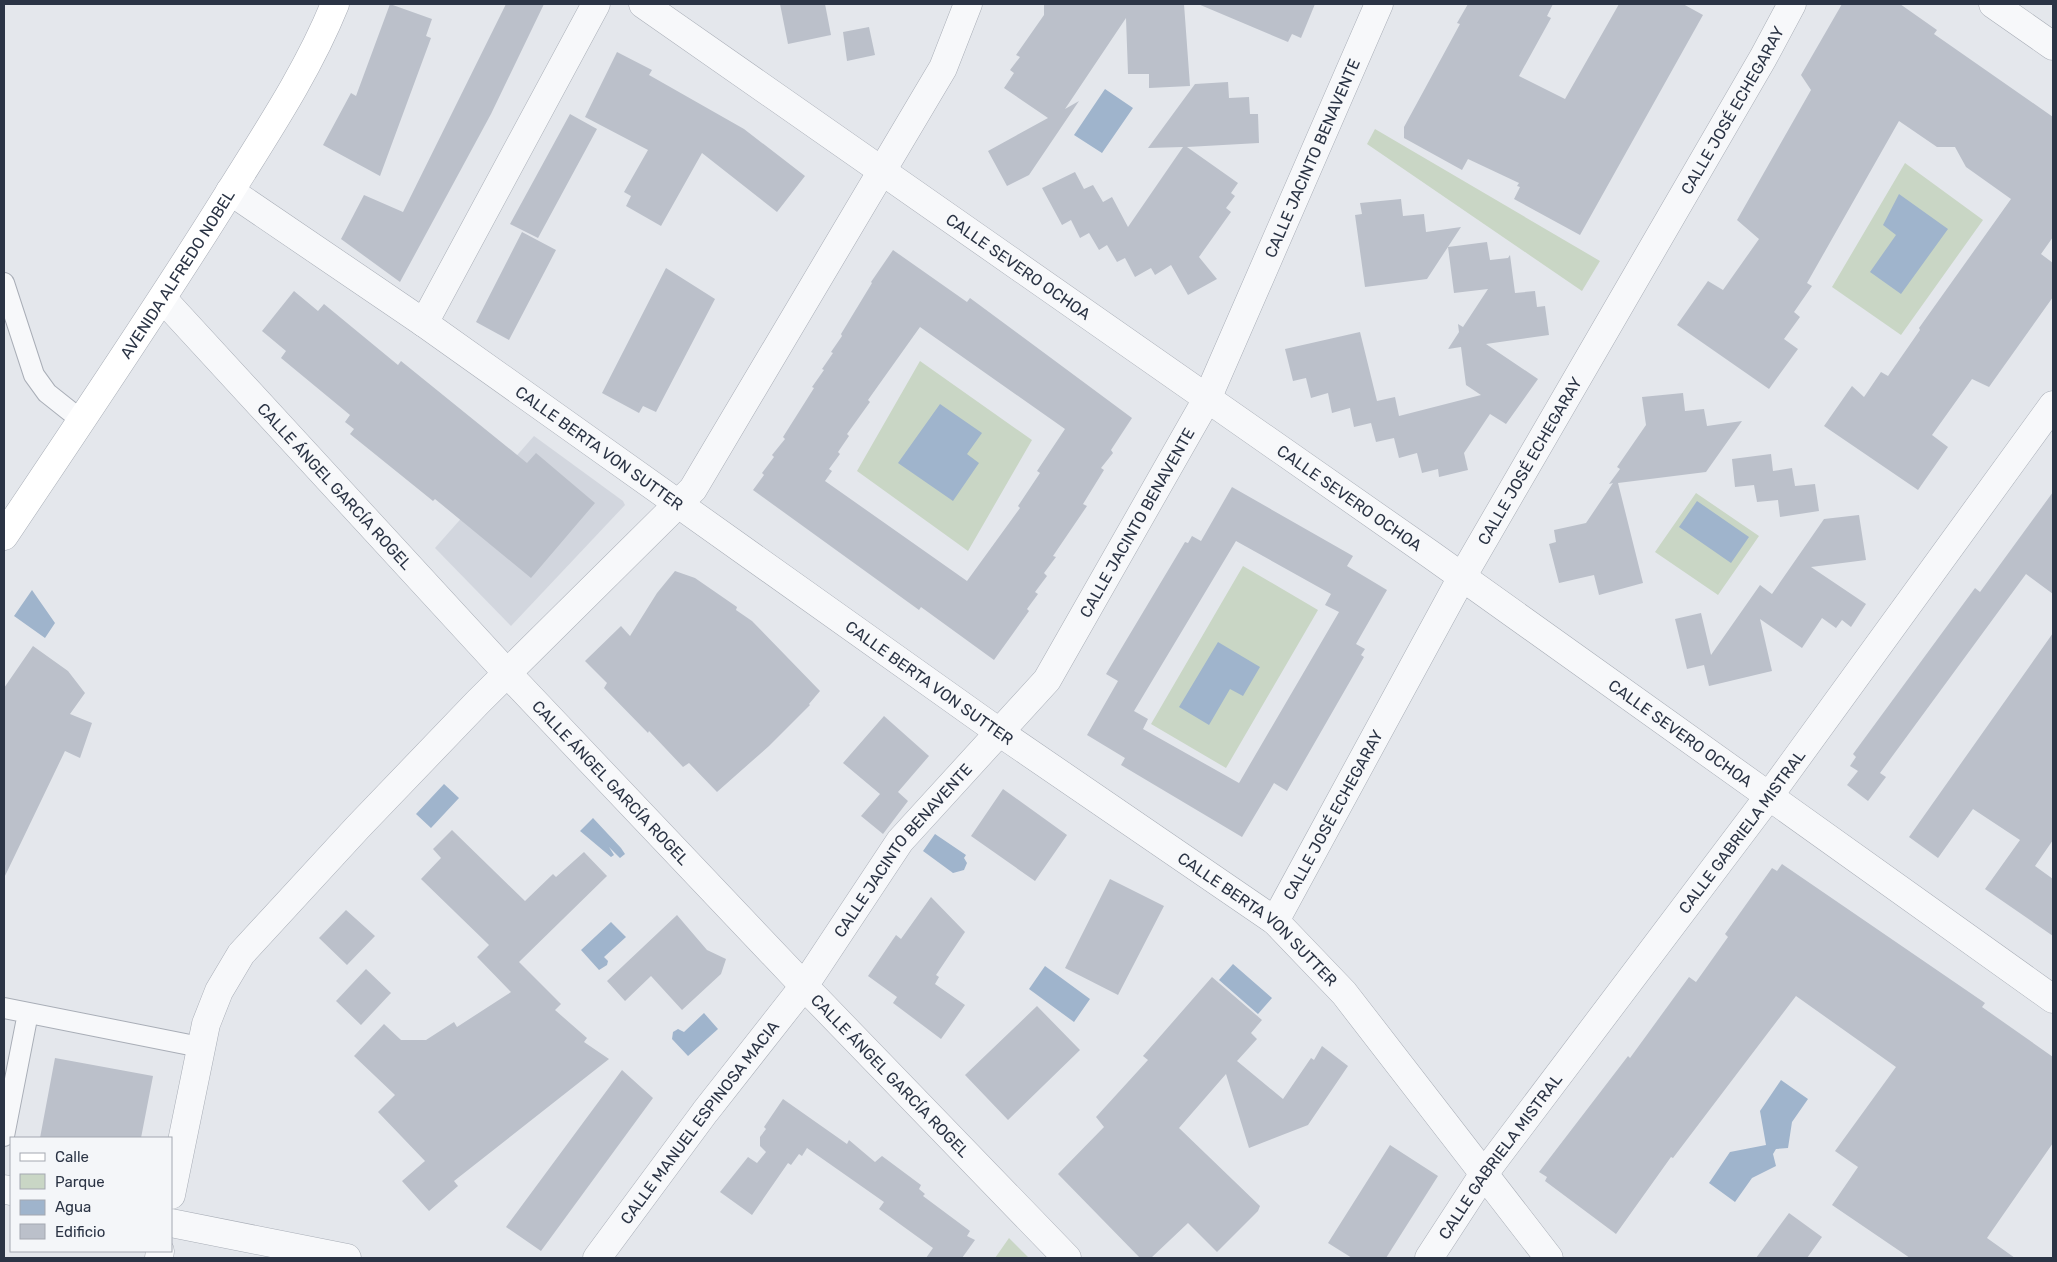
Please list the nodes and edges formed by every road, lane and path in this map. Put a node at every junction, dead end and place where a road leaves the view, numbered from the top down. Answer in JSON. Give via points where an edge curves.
{"nodes":[{"id":1,"x":335,"y":4,"type":"edge"},
{"id":2,"x":596,"y":4,"type":"edge"},
{"id":3,"x":643,"y":4,"type":"edge"},
{"id":4,"x":968,"y":4,"type":"edge"},
{"id":5,"x":1379,"y":4,"type":"edge"},
{"id":6,"x":1792,"y":4,"type":"edge"},
{"id":7,"x":1993,"y":4,"type":"edge"},
{"id":8,"x":2053,"y":46,"type":"edge"},
{"id":9,"x":881,"y":171,"type":"junction"},
{"id":10,"x":230,"y":191,"type":"junction"},
{"id":11,"x":4,"y":283,"type":"edge"},
{"id":12,"x":163,"y":299,"type":"junction"},
{"id":13,"x":424,"y":323,"type":"junction"},
{"id":14,"x":1207,"y":399,"type":"junction"},
{"id":15,"x":2053,"y":405,"type":"edge"},
{"id":16,"x":81,"y":420,"type":"junction"},
{"id":17,"x":678,"y":503,"type":"junction"},
{"id":18,"x":4,"y":536,"type":"edge"},
{"id":19,"x":1462,"y":577,"type":"junction"},
{"id":20,"x":508,"y":674,"type":"junction"},
{"id":21,"x":999,"y":732,"type":"junction"},
{"id":22,"x":1769,"y":796,"type":"junction"},
{"id":23,"x":1275,"y":921,"type":"junction"},
{"id":24,"x":804,"y":986,"type":"junction"},
{"id":25,"x":2053,"y":999,"type":"edge"},
{"id":26,"x":4,"y":1008,"type":"edge"},
{"id":27,"x":28,"y":1013,"type":"junction"},
{"id":28,"x":200,"y":1047,"type":"junction"},
{"id":29,"x":4,"y":1136,"type":"edge"},
{"id":30,"x":1483,"y":1175,"type":"junction"},
{"id":31,"x":172,"y":1190,"type":"edge"},
{"id":32,"x":172,"y":1223,"type":"edge"},
{"id":33,"x":347,"y":1258,"type":"edge"},
{"id":34,"x":597,"y":1258,"type":"edge"},
{"id":35,"x":1067,"y":1258,"type":"edge"},
{"id":36,"x":1429,"y":1258,"type":"edge"},
{"id":37,"x":1549,"y":1258,"type":"edge"}],
"edges":[{"from":1,"to":10,"type":"main road","name":"AVENIDA ALFREDO NOBEL","via":[[295,86]]},
{"from":2,"to":13,"type":"street"},
{"from":3,"to":9,"type":"street","name":"CALLE SEVERO OCHOA"},
{"from":4,"to":9,"type":"street","via":[[943,68]]},
{"from":5,"to":14,"type":"street","name":"CALLE JACINTO BENAVENTE"},
{"from":6,"to":19,"type":"street","name":"CALLE JOSÉ ECHEGARAY"},
{"from":7,"to":8,"type":"street"},
{"from":9,"to":14,"type":"street","name":"CALLE SEVERO OCHOA"},
{"from":9,"to":17,"type":"street","via":[[693,489]]},
{"from":10,"to":12,"type":"main road","name":"AVENIDA ALFREDO NOBEL"},
{"from":10,"to":13,"type":"street","name":"CALLE BERTA VON SUTTER"},
{"from":11,"to":16,"type":"lane","via":[[34,375],[47,393]]},
{"from":12,"to":16,"type":"main road","name":"AVENIDA ALFREDO NOBEL"},
{"from":12,"to":20,"type":"street","name":"CALLE ÁNGEL GARCÍA ROGEL"},
{"from":13,"to":17,"type":"street","name":"CALLE BERTA VON SUTTER"},
{"from":14,"to":19,"type":"street","name":"CALLE SEVERO OCHOA"},
{"from":14,"to":21,"type":"street","name":"CALLE JACINTO BENAVENTE","via":[[1046,680]]},
{"from":15,"to":22,"type":"street","name":"CALLE GABRIELA MISTRAL"},
{"from":16,"to":18,"type":"main road","name":"AVENIDA ALFREDO NOBEL"},
{"from":17,"to":20,"type":"street"},
{"from":17,"to":21,"type":"street","name":"CALLE BERTA VON SUTTER"},
{"from":19,"to":22,"type":"street","name":"CALLE SEVERO OCHOA"},
{"from":19,"to":23,"type":"street","name":"CALLE JOSÉ ECHEGARAY"},
{"from":20,"to":24,"type":"street","name":"CALLE ÁNGEL GARCÍA ROGEL"},
{"from":20,"to":28,"type":"street","via":[[364,820],[242,954],[219,991]]},
{"from":21,"to":23,"type":"street","name":"CALLE BERTA VON SUTTER"},
{"from":21,"to":24,"type":"street","name":"CALLE JACINTO BENAVENTE","via":[[900,841]]},
{"from":22,"to":25,"type":"street","name":"CALLE SEVERO OCHOA"},
{"from":22,"to":30,"type":"street","name":"CALLE GABRIELA MISTRAL"},
{"from":23,"to":30,"type":"street","name":"CALLE BERTA VON SUTTER","via":[[1344,993]]},
{"from":24,"to":34,"type":"street","name":"CALLE MANUEL ESPINOSA MACIA"},
{"from":24,"to":35,"type":"street","name":"CALLE ÁNGEL GARCÍA ROGEL"},
{"from":26,"to":27,"type":"lane"},
{"from":27,"to":28,"type":"lane"},
{"from":27,"to":29,"type":"lane"},
{"from":28,"to":31,"type":"street"},
{"from":30,"to":36,"type":"street","name":"CALLE GABRIELA MISTRAL"},
{"from":30,"to":37,"type":"street","name":"CALLE BERTA VON SUTTER"},
{"from":32,"to":33,"type":"street"}]}
